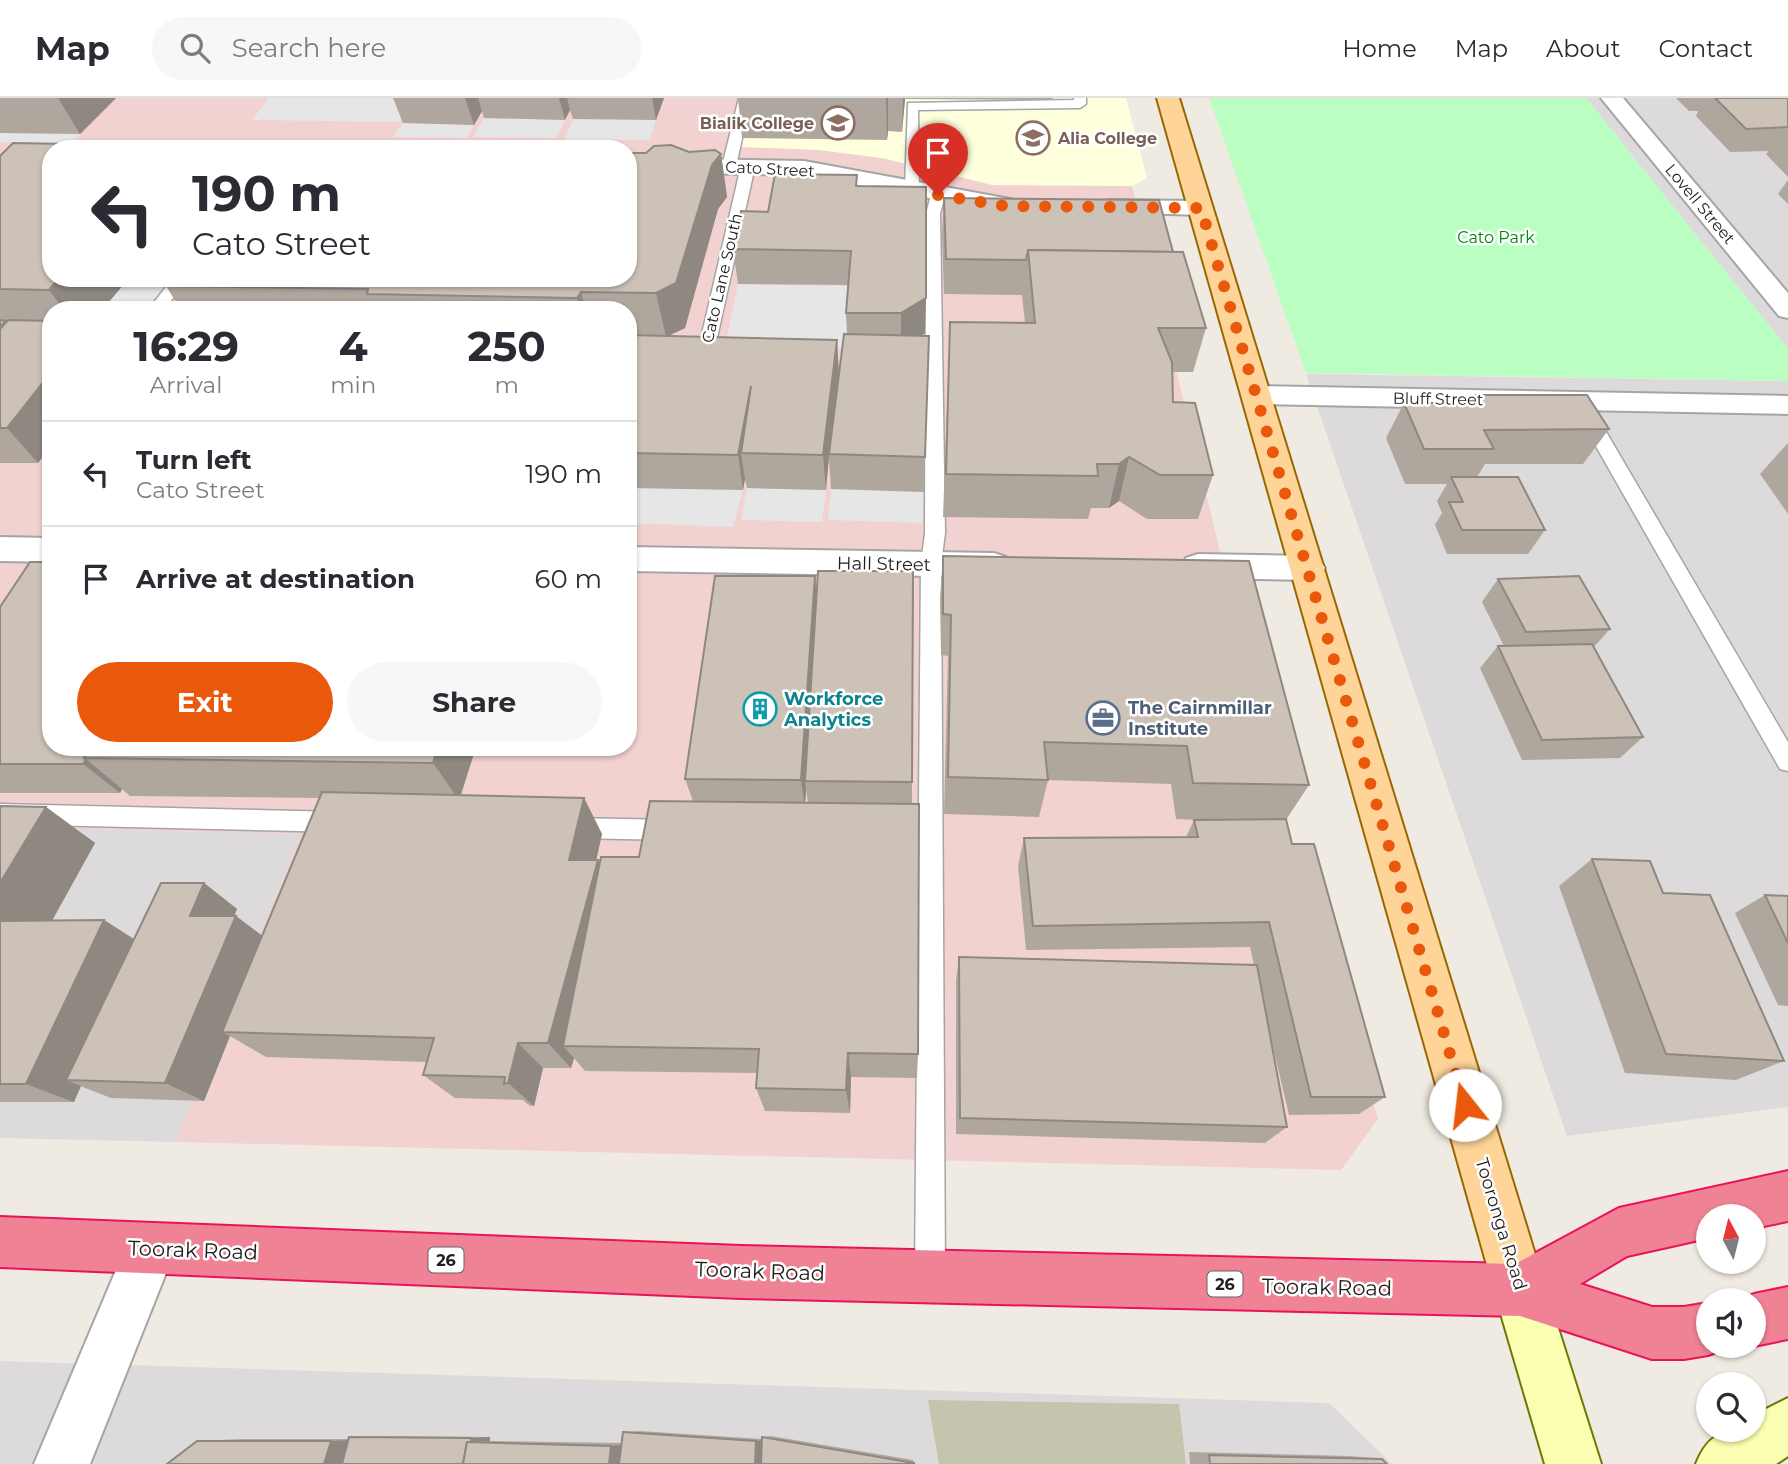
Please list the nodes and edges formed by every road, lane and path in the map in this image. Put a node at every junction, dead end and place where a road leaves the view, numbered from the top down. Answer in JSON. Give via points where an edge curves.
{"nodes":[{"id":1,"x":745,"y":98,"type":"edge"},
{"id":2,"x":1080,"y":98,"type":"edge"},
{"id":3,"x":1168,"y":98,"type":"edge"},
{"id":4,"x":1612,"y":98,"type":"edge"},
{"id":5,"x":637,"y":165,"type":"edge"},
{"id":6,"x":738,"y":166,"type":"junction"},
{"id":7,"x":912,"y":189,"type":"junction"},
{"id":8,"x":938,"y":195,"type":"junction"},
{"id":9,"x":1033,"y":206,"type":"edge"},
{"id":10,"x":1089,"y":207,"type":"edge"},
{"id":11,"x":1201,"y":208,"type":"junction"},
{"id":12,"x":174,"y":287,"type":"edge"},
{"id":13,"x":163,"y":301,"type":"edge"},
{"id":14,"x":1788,"y":310,"type":"edge"},
{"id":15,"x":679,"y":355,"type":"edge"},
{"id":16,"x":1255,"y":395,"type":"junction"},
{"id":17,"x":1579,"y":401,"type":"junction"},
{"id":18,"x":1788,"y":405,"type":"edge"},
{"id":19,"x":0,"y":549,"type":"edge"},
{"id":20,"x":42,"y":550,"type":"edge"},
{"id":21,"x":637,"y":559,"type":"edge"},
{"id":22,"x":930,"y":565,"type":"junction"},
{"id":23,"x":1027,"y":565,"type":"edge"},
{"id":24,"x":1165,"y":566,"type":"edge"},
{"id":25,"x":1308,"y":568,"type":"junction"},
{"id":26,"x":1788,"y":762,"type":"edge"},
{"id":27,"x":0,"y":814,"type":"edge"},
{"id":28,"x":361,"y":823,"type":"edge"},
{"id":29,"x":542,"y":827,"type":"edge"},
{"id":30,"x":695,"y":831,"type":"edge"},
{"id":31,"x":903,"y":836,"type":"edge"},
{"id":32,"x":931,"y":836,"type":"junction"},
{"id":33,"x":1788,"y":1196,"type":"edge"},
{"id":34,"x":0,"y":1242,"type":"edge"},
{"id":35,"x":151,"y":1248,"type":"junction"},
{"id":36,"x":930,"y":1275,"type":"junction"},
{"id":37,"x":1520,"y":1290,"type":"junction"},
{"id":38,"x":1788,"y":1313,"type":"edge"},
{"id":39,"x":1766,"y":1318,"type":"edge"},
{"id":40,"x":1696,"y":1331,"type":"edge"},
{"id":41,"x":1788,"y":1425,"type":"edge"},
{"id":42,"x":62,"y":1464,"type":"edge"},
{"id":43,"x":1573,"y":1464,"type":"edge"},
{"id":44,"x":1724,"y":1464,"type":"edge"}],
"edges":[{"from":1,"to":6,"type":"lane","name":"Cato Lane South"},
{"from":2,"to":7,"type":"lane","via":[[1080,104],[912,106]]},
{"from":3,"to":11,"type":"main road","name":"Tooronga Road"},
{"from":4,"to":14,"type":"street","name":"Lovell Street"},
{"from":5,"to":6,"type":"street","name":"Cato Street"},
{"from":6,"to":7,"type":"street","name":"Cato Street","via":[[804,168]]},
{"from":6,"to":15,"type":"lane","name":"Cato Lane South","via":[[711,356]]},
{"from":7,"to":8,"type":"street","name":"Cato Street"},
{"from":8,"to":9,"type":"street","name":"Cato Street"},
{"from":8,"to":22,"type":"lane","via":[[933,214],[927,360],[935,533]]},
{"from":10,"to":11,"type":"street"},
{"from":11,"to":16,"type":"main road","name":"Tooronga Road"},
{"from":12,"to":13,"type":"lane"},
{"from":16,"to":17,"type":"street","name":"Bluff Street"},
{"from":16,"to":25,"type":"main road","name":"Tooronga Road"},
{"from":17,"to":18,"type":"street","name":"Bluff Street"},
{"from":17,"to":26,"type":"lane"},
{"from":19,"to":20,"type":"street"},
{"from":21,"to":22,"type":"street","name":"Hall Street"},
{"from":22,"to":23,"type":"street","name":"Hall Street"},
{"from":22,"to":32,"type":"lane"},
{"from":24,"to":25,"type":"street"},
{"from":25,"to":37,"type":"main road","name":"Tooronga Road"},
{"from":27,"to":28,"type":"lane"},
{"from":29,"to":30,"type":"lane"},
{"from":31,"to":32,"type":"lane"},
{"from":32,"to":36,"type":"lane"},
{"from":33,"to":37,"type":"highway","via":[[1619,1233]]},
{"from":34,"to":35,"type":"highway","name":"Toorak Road","number":"26"},
{"from":35,"to":36,"type":"highway","name":"Toorak Road","number":"26","via":[[741,1272]]},
{"from":35,"to":42,"type":"street"},
{"from":36,"to":37,"type":"highway","name":"Toorak Road","number":"26"},
{"from":37,"to":40,"type":"highway","name":"Toorak Road","number":"26","via":[[1652,1332]]},
{"from":37,"to":43,"type":"main road","name":"Tooronga Road"},
{"from":38,"to":39,"type":"highway"},
{"from":41,"to":44,"type":"main road"}]}
